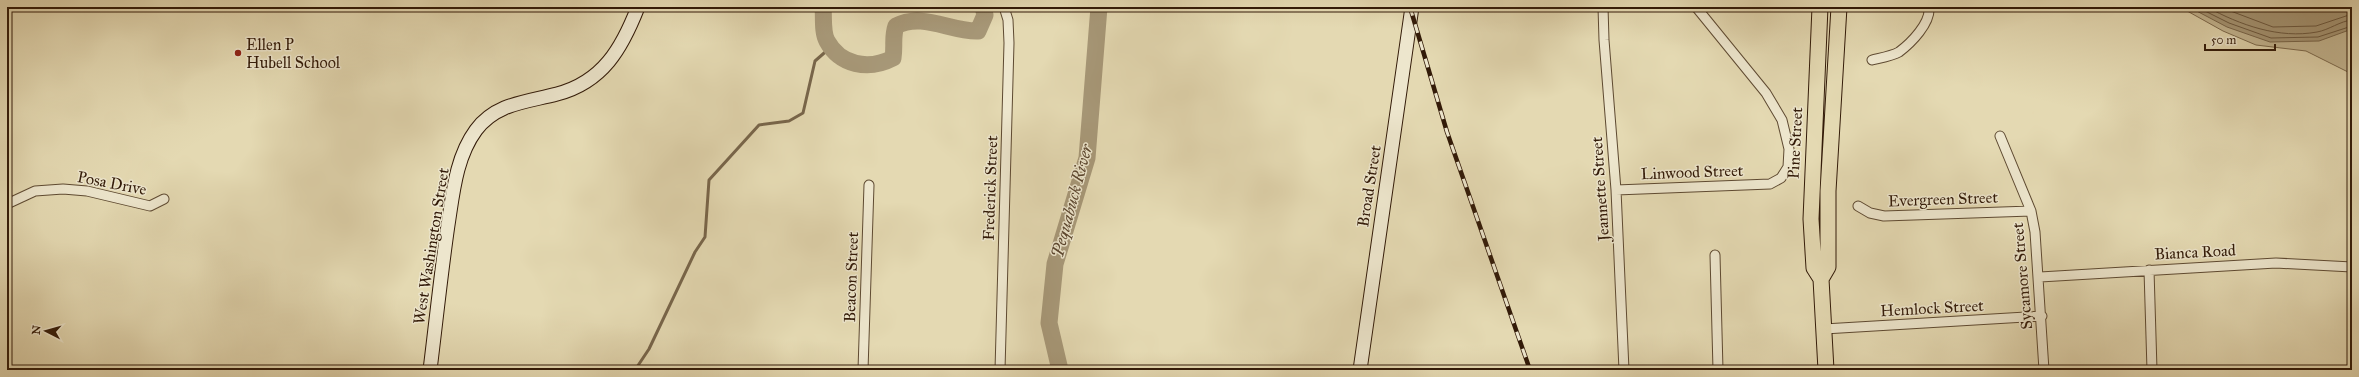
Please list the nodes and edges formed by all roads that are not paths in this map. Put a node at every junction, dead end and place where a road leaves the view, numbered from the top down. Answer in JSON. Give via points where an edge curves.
{"nodes":[{"id":1,"x":638,"y":7,"type":"edge"},
{"id":2,"x":1004,"y":7,"type":"edge"},
{"id":3,"x":1412,"y":7,"type":"edge"},
{"id":4,"x":1603,"y":7,"type":"edge"},
{"id":5,"x":1696,"y":7,"type":"edge"},
{"id":6,"x":1820,"y":7,"type":"edge"},
{"id":7,"x":1839,"y":7,"type":"edge"},
{"id":8,"x":1929,"y":7,"type":"edge"},
{"id":9,"x":1872,"y":60,"type":"dead end"},
{"id":10,"x":2000,"y":136,"type":"dead end"},
{"id":11,"x":869,"y":185,"type":"dead end"},
{"id":12,"x":1616,"y":190,"type":"junction"},
{"id":13,"x":164,"y":199,"type":"dead end"},
{"id":14,"x":7,"y":204,"type":"edge"},
{"id":15,"x":1858,"y":206,"type":"dead end"},
{"id":16,"x":2031,"y":211,"type":"junction"},
{"id":17,"x":1715,"y":255,"type":"dead end"},
{"id":18,"x":2352,"y":267,"type":"edge"},
{"id":19,"x":2149,"y":270,"type":"junction"},
{"id":20,"x":2040,"y":277,"type":"junction"},
{"id":21,"x":1821,"y":279,"type":"junction"},
{"id":22,"x":2042,"y":316,"type":"junction"},
{"id":23,"x":1824,"y":329,"type":"junction"},
{"id":24,"x":430,"y":370,"type":"edge"},
{"id":25,"x":863,"y":370,"type":"edge"},
{"id":26,"x":1000,"y":370,"type":"edge"},
{"id":27,"x":1360,"y":370,"type":"edge"},
{"id":28,"x":1624,"y":370,"type":"edge"},
{"id":29,"x":1718,"y":370,"type":"edge"},
{"id":30,"x":1826,"y":370,"type":"edge"},
{"id":31,"x":2044,"y":370,"type":"edge"},
{"id":32,"x":2152,"y":370,"type":"edge"}],
"edges":[{"from":1,"to":24,"type":"main road","name":"West Washington Street","via":[[628,34],[614,56],[592,77],[558,94],[531,98],[500,109],[476,130],[464,148],[454,186]]},
{"from":2,"to":26,"type":"street","name":"Frederick Street","via":[[1008,20],[1009,44]]},
{"from":3,"to":27,"type":"main road","name":"Broad Street"},
{"from":4,"to":12,"type":"street","name":"Jeannette Street"},
{"from":5,"to":12,"type":"street","name":"Linwood Street","via":[[1766,93],[1782,120],[1789,149],[1788,167],[1782,178],[1770,184]]},
{"from":6,"to":21,"type":"highway","name":"Pine Street","via":[[1810,219],[1814,268]]},
{"from":7,"to":21,"type":"highway","name":"Pine Street","via":[[1828,191],[1828,267]]},
{"from":8,"to":9,"type":"street","via":[[1930,13],[1920,30],[1898,52]]},
{"from":10,"to":16,"type":"street","name":"Sycamore Street"},
{"from":11,"to":25,"type":"street","name":"Beacon Street"},
{"from":12,"to":28,"type":"street","name":"Jeannette Street"},
{"from":13,"to":14,"type":"street","name":"Posa Drive","via":[[150,206],[86,191],[63,189],[35,191]]},
{"from":15,"to":16,"type":"street","name":"Evergreen Street","via":[[1870,213],[1884,216]]},
{"from":16,"to":20,"type":"street","name":"Sycamore Street","via":[[2036,232]]},
{"from":17,"to":29,"type":"street"},
{"from":18,"to":19,"type":"street","name":"Bianca Road","via":[[2276,263]]},
{"from":19,"to":20,"type":"street","name":"Bianca Road"},
{"from":19,"to":32,"type":"street"},
{"from":20,"to":22,"type":"street","name":"Sycamore Street"},
{"from":21,"to":23,"type":"highway","name":"Pine Street"},
{"from":22,"to":23,"type":"street","name":"Hemlock Street"},
{"from":22,"to":31,"type":"street","name":"Sycamore Street"},
{"from":23,"to":30,"type":"highway","name":"Pine Street"}]}
